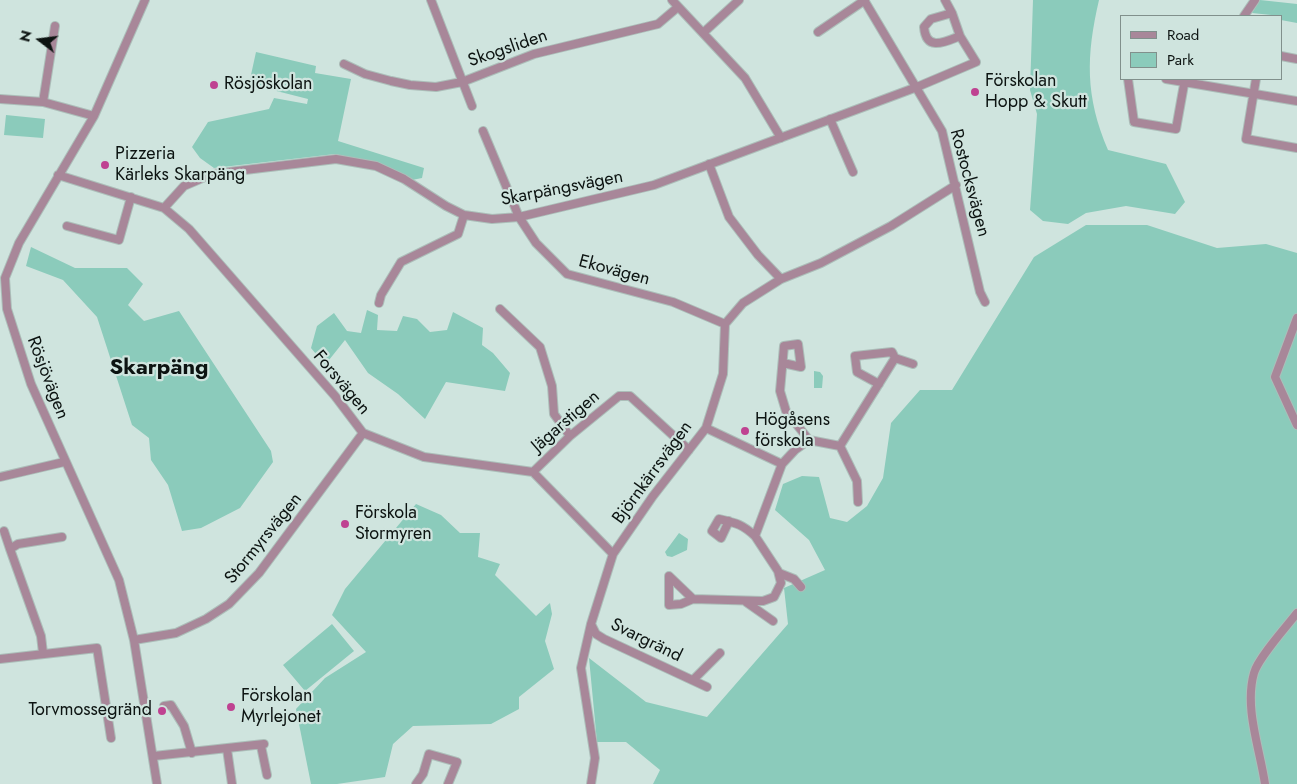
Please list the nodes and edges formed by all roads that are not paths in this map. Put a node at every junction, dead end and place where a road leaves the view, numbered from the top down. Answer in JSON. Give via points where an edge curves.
{"nodes":[{"id":1,"x":145,"y":0,"type":"edge"},
{"id":2,"x":431,"y":0,"type":"edge"},
{"id":3,"x":672,"y":0,"type":"edge"},
{"id":4,"x":739,"y":0,"type":"edge"},
{"id":5,"x":864,"y":0,"type":"edge"},
{"id":6,"x":945,"y":0,"type":"edge"},
{"id":7,"x":1255,"y":0,"type":"edge"},
{"id":8,"x":678,"y":7,"type":"junction"},
{"id":9,"x":952,"y":13,"type":"junction"},
{"id":10,"x":1245,"y":15,"type":"edge"},
{"id":11,"x":55,"y":26,"type":"dead end"},
{"id":12,"x":818,"y":32,"type":"dead end"},
{"id":13,"x":703,"y":33,"type":"junction"},
{"id":14,"x":960,"y":36,"type":"junction"},
{"id":15,"x":1282,"y":56,"type":"edge"},
{"id":16,"x":1297,"y":59,"type":"edge"},
{"id":17,"x":344,"y":64,"type":"dead end"},
{"id":18,"x":1128,"y":80,"type":"edge"},
{"id":19,"x":1184,"y":80,"type":"edge"},
{"id":20,"x":1256,"y":80,"type":"edge"},
{"id":21,"x":462,"y":82,"type":"junction"},
{"id":22,"x":1221,"y":83,"type":"edge"},
{"id":23,"x":917,"y":87,"type":"junction"},
{"id":24,"x":1253,"y":92,"type":"junction"},
{"id":25,"x":0,"y":99,"type":"edge"},
{"id":26,"x":1297,"y":100,"type":"edge"},
{"id":27,"x":43,"y":102,"type":"junction"},
{"id":28,"x":472,"y":106,"type":"dead end"},
{"id":29,"x":94,"y":116,"type":"junction"},
{"id":30,"x":830,"y":119,"type":"junction"},
{"id":31,"x":483,"y":131,"type":"dead end"},
{"id":32,"x":781,"y":138,"type":"junction"},
{"id":33,"x":1297,"y":148,"type":"edge"},
{"id":34,"x":709,"y":164,"type":"junction"},
{"id":35,"x":853,"y":172,"type":"dead end"},
{"id":36,"x":58,"y":175,"type":"junction"},
{"id":37,"x":956,"y":185,"type":"junction"},
{"id":38,"x":131,"y":198,"type":"junction"},
{"id":39,"x":164,"y":208,"type":"junction"},
{"id":40,"x":464,"y":215,"type":"junction"},
{"id":41,"x":519,"y":217,"type":"junction"},
{"id":42,"x":67,"y":226,"type":"dead end"},
{"id":43,"x":3,"y":277,"type":"edge"},
{"id":44,"x":781,"y":279,"type":"junction"},
{"id":45,"x":985,"y":302,"type":"dead end"},
{"id":46,"x":379,"y":303,"type":"dead end"},
{"id":47,"x":500,"y":309,"type":"dead end"},
{"id":48,"x":1297,"y":318,"type":"edge"},
{"id":49,"x":725,"y":324,"type":"junction"},
{"id":50,"x":895,"y":358,"type":"junction"},
{"id":51,"x":783,"y":364,"type":"dead end"},
{"id":52,"x":914,"y":364,"type":"dead end"},
{"id":53,"x":879,"y":384,"type":"junction"},
{"id":54,"x":1297,"y":425,"type":"edge"},
{"id":55,"x":706,"y":428,"type":"junction"},
{"id":56,"x":363,"y":433,"type":"junction"},
{"id":57,"x":570,"y":436,"type":"junction"},
{"id":58,"x":809,"y":440,"type":"junction"},
{"id":59,"x":840,"y":446,"type":"junction"},
{"id":60,"x":689,"y":450,"type":"junction"},
{"id":61,"x":64,"y":462,"type":"junction"},
{"id":62,"x":782,"y":464,"type":"junction"},
{"id":63,"x":533,"y":472,"type":"junction"},
{"id":64,"x":0,"y":477,"type":"edge"},
{"id":65,"x":858,"y":502,"type":"dead end"},
{"id":66,"x":729,"y":521,"type":"dead end"},
{"id":67,"x":4,"y":531,"type":"dead end"},
{"id":68,"x":755,"y":536,"type":"junction"},
{"id":69,"x":62,"y":537,"type":"dead end"},
{"id":70,"x":10,"y":549,"type":"junction"},
{"id":71,"x":613,"y":554,"type":"junction"},
{"id":72,"x":779,"y":573,"type":"junction"},
{"id":73,"x":801,"y":587,"type":"dead end"},
{"id":74,"x":693,"y":599,"type":"dead end"},
{"id":75,"x":746,"y":602,"type":"junction"},
{"id":76,"x":1297,"y":613,"type":"edge"},
{"id":77,"x":774,"y":622,"type":"dead end"},
{"id":78,"x":591,"y":624,"type":"junction"},
{"id":79,"x":134,"y":640,"type":"junction"},
{"id":80,"x":720,"y":653,"type":"dead end"},
{"id":81,"x":43,"y":654,"type":"junction"},
{"id":82,"x":0,"y":659,"type":"edge"},
{"id":83,"x":693,"y":680,"type":"junction"},
{"id":84,"x":707,"y":687,"type":"dead end"},
{"id":85,"x":164,"y":706,"type":"dead end"},
{"id":86,"x":111,"y":738,"type":"dead end"},
{"id":87,"x":227,"y":749,"type":"junction"},
{"id":88,"x":192,"y":753,"type":"junction"},
{"id":89,"x":154,"y":756,"type":"junction"},
{"id":90,"x":267,"y":775,"type":"dead end"},
{"id":91,"x":157,"y":784,"type":"edge"},
{"id":92,"x":232,"y":784,"type":"edge"},
{"id":93,"x":416,"y":784,"type":"edge"},
{"id":94,"x":448,"y":784,"type":"edge"},
{"id":95,"x":590,"y":784,"type":"edge"},
{"id":96,"x":1265,"y":784,"type":"edge"}],
"edges":[{"from":1,"to":29,"type":"street","name":"Rösjövägen"},
{"from":2,"to":21,"type":"street"},
{"from":3,"to":8,"type":"street"},
{"from":4,"to":13,"type":"street"},
{"from":5,"to":12,"type":"street","name":"Rostocksvägen"},
{"from":5,"to":23,"type":"street","name":"Rostocksvägen"},
{"from":6,"to":9,"type":"street"},
{"from":7,"to":10,"type":"street"},
{"from":8,"to":13,"type":"street"},
{"from":8,"to":21,"type":"street","name":"Skogsliden","via":[[658,24],[534,54]]},
{"from":9,"to":14,"type":"street"},
{"from":9,"to":14,"type":"street","via":[[927,20],[924,33],[930,41],[940,44]]},
{"from":11,"to":27,"type":"street"},
{"from":13,"to":32,"type":"street","via":[[745,78]]},
{"from":14,"to":23,"type":"street","name":"Skarpängsvägen","via":[[976,62]]},
{"from":15,"to":16,"type":"street"},
{"from":17,"to":21,"type":"street","name":"Skogsliden","via":[[365,74],[410,85],[436,87]]},
{"from":18,"to":19,"type":"street","via":[[1134,122],[1176,129]]},
{"from":19,"to":22,"type":"street"},
{"from":20,"to":24,"type":"street"},
{"from":21,"to":28,"type":"street"},
{"from":22,"to":24,"type":"street"},
{"from":23,"to":30,"type":"street","name":"Skarpängsvägen"},
{"from":23,"to":37,"type":"street","name":"Rostocksvägen","via":[[942,131]]},
{"from":24,"to":26,"type":"street"},
{"from":24,"to":33,"type":"street","via":[[1246,140]]},
{"from":25,"to":27,"type":"street"},
{"from":27,"to":29,"type":"street"},
{"from":29,"to":36,"type":"street","name":"Rösjövägen"},
{"from":30,"to":32,"type":"street","name":"Skarpängsvägen"},
{"from":30,"to":35,"type":"street"},
{"from":31,"to":41,"type":"street","name":"Ekovägen"},
{"from":32,"to":34,"type":"street","name":"Skarpängsvägen"},
{"from":34,"to":41,"type":"street","name":"Skarpängsvägen","via":[[654,186]]},
{"from":34,"to":44,"type":"street","via":[[729,217]]},
{"from":36,"to":38,"type":"street","name":"Forsvägen"},
{"from":36,"to":43,"type":"street","name":"Rösjövägen"},
{"from":37,"to":44,"type":"street","via":[[821,263]]},
{"from":37,"to":45,"type":"street","name":"Rostocksvägen"},
{"from":38,"to":39,"type":"street","name":"Forsvägen"},
{"from":38,"to":42,"type":"street","via":[[119,240]]},
{"from":39,"to":40,"type":"street","name":"Skarpängsvägen","via":[[184,186],[212,174],[336,159],[353,161],[404,179]]},
{"from":39,"to":56,"type":"street","name":"Forsvägen","via":[[189,229],[335,396]]},
{"from":40,"to":41,"type":"street","name":"Skarpängsvägen"},
{"from":40,"to":46,"type":"street","via":[[458,234],[401,262]]},
{"from":41,"to":49,"type":"street","name":"Ekovägen","via":[[536,243],[567,274],[673,302]]},
{"from":43,"to":61,"type":"street","name":"Rösjövägen","via":[[15,336]]},
{"from":44,"to":49,"type":"street","via":[[743,303]]},
{"from":47,"to":57,"type":"street","via":[[540,347],[552,386],[554,414]]},
{"from":48,"to":54,"type":"street","via":[[1275,377]]},
{"from":49,"to":55,"type":"street","name":"Björnkärrsvägen","via":[[722,374]]},
{"from":50,"to":52,"type":"street"},
{"from":50,"to":53,"type":"street"},
{"from":50,"to":53,"type":"street","via":[[892,352],[855,356],[857,372]]},
{"from":51,"to":58,"type":"street","via":[[780,390],[786,411]]},
{"from":53,"to":59,"type":"street"},
{"from":55,"to":60,"type":"street","name":"Björnkärrsvägen"},
{"from":55,"to":62,"type":"street"},
{"from":56,"to":63,"type":"street","name":"Forsvägen","via":[[424,457]]},
{"from":56,"to":79,"type":"street","name":"Stormyrsvägen","via":[[259,573],[229,604],[176,633]]},
{"from":57,"to":60,"type":"street","name":"Jägarstigen","via":[[619,396],[630,396]]},
{"from":57,"to":63,"type":"street","name":"Jägarstigen"},
{"from":58,"to":59,"type":"street"},
{"from":58,"to":62,"type":"street"},
{"from":59,"to":65,"type":"street","via":[[857,481]]},
{"from":60,"to":71,"type":"street","name":"Björnkärrsvägen"},
{"from":61,"to":64,"type":"street"},
{"from":61,"to":79,"type":"street","name":"Rösjövägen","via":[[119,580]]},
{"from":62,"to":68,"type":"street"},
{"from":63,"to":71,"type":"street"},
{"from":66,"to":68,"type":"street","via":[[743,525]]},
{"from":67,"to":70,"type":"street"},
{"from":68,"to":72,"type":"street"},
{"from":69,"to":70,"type":"street","via":[[18,544]]},
{"from":70,"to":81,"type":"street","via":[[40,636]]},
{"from":71,"to":78,"type":"street","name":"Björnkärrsvägen"},
{"from":72,"to":73,"type":"street","via":[[794,579]]},
{"from":72,"to":75,"type":"street","via":[[781,583],[774,597]]},
{"from":74,"to":75,"type":"street"},
{"from":75,"to":77,"type":"street"},
{"from":76,"to":96,"type":"street","via":[[1254,671],[1251,691],[1254,724]]},
{"from":78,"to":83,"type":"street","name":"Svargränd","via":[[596,634],[610,643]]},
{"from":78,"to":95,"type":"street","name":"Björnkärrsvägen","via":[[582,668],[594,758]]},
{"from":79,"to":89,"type":"street","name":"Rösjövägen"},
{"from":80,"to":83,"type":"street","name":"Svargränd"},
{"from":81,"to":82,"type":"street"},
{"from":81,"to":86,"type":"street","via":[[97,648]]},
{"from":83,"to":84,"type":"street","name":"Svargränd"},
{"from":85,"to":88,"type":"street","via":[[171,705],[184,726]]},
{"from":87,"to":88,"type":"street"},
{"from":87,"to":90,"type":"street","via":[[262,745]]},
{"from":87,"to":92,"type":"street"},
{"from":88,"to":89,"type":"street"},
{"from":89,"to":91,"type":"street","name":"Rösjövägen"},
{"from":93,"to":94,"type":"street","via":[[429,754],[457,762]]}]}
